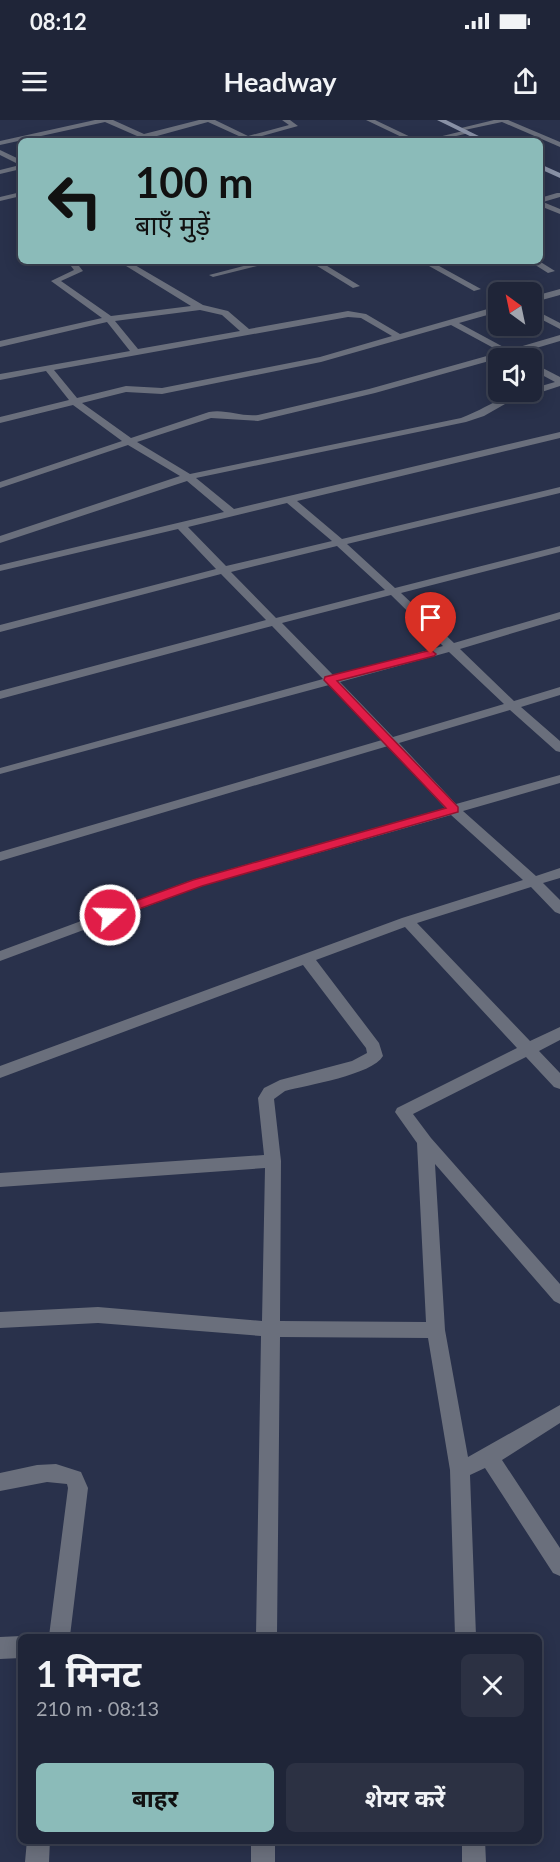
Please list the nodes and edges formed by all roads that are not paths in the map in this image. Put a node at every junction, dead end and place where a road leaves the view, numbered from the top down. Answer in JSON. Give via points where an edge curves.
{"nodes":[{"id":1,"x":106,"y":120,"type":"edge"},
{"id":2,"x":209,"y":120,"type":"edge"},
{"id":3,"x":285,"y":120,"type":"edge"},
{"id":4,"x":369,"y":120,"type":"edge"},
{"id":5,"x":440,"y":120,"type":"edge"},
{"id":6,"x":503,"y":120,"type":"edge"},
{"id":7,"x":464,"y":131,"type":"junction"},
{"id":8,"x":143,"y":136,"type":"junction"},
{"id":9,"x":23,"y":138,"type":"edge"},
{"id":10,"x":135,"y":138,"type":"edge"},
{"id":11,"x":147,"y":138,"type":"edge"},
{"id":12,"x":248,"y":138,"type":"joint"},
{"id":13,"x":409,"y":138,"type":"edge"},
{"id":14,"x":437,"y":138,"type":"edge"},
{"id":15,"x":479,"y":138,"type":"edge"},
{"id":16,"x":18,"y":139,"type":"edge"},
{"id":17,"x":0,"y":143,"type":"edge"},
{"id":18,"x":560,"y":145,"type":"edge"},
{"id":19,"x":550,"y":147,"type":"dead end"},
{"id":20,"x":0,"y":152,"type":"edge"},
{"id":21,"x":18,"y":163,"type":"edge"},
{"id":22,"x":18,"y":166,"type":"edge"},
{"id":23,"x":543,"y":168,"type":"edge"},
{"id":24,"x":0,"y":172,"type":"edge"},
{"id":25,"x":560,"y":176,"type":"edge"},
{"id":26,"x":18,"y":195,"type":"edge"},
{"id":27,"x":560,"y":195,"type":"edge"},
{"id":28,"x":0,"y":199,"type":"edge"},
{"id":29,"x":543,"y":200,"type":"edge"},
{"id":30,"x":543,"y":203,"type":"edge"},
{"id":31,"x":560,"y":212,"type":"edge"},
{"id":32,"x":73,"y":264,"type":"edge"},
{"id":33,"x":127,"y":264,"type":"edge"},
{"id":34,"x":225,"y":264,"type":"edge"},
{"id":35,"x":260,"y":264,"type":"edge"},
{"id":36,"x":318,"y":264,"type":"edge"},
{"id":37,"x":430,"y":264,"type":"edge"},
{"id":38,"x":538,"y":264,"type":"edge"},
{"id":39,"x":235,"y":270,"type":"junction"},
{"id":40,"x":551,"y":271,"type":"dead end"},
{"id":41,"x":213,"y":275,"type":"dead end"},
{"id":42,"x":356,"y":286,"type":"dead end"},
{"id":43,"x":477,"y":289,"type":"dead end"},
{"id":44,"x":560,"y":292,"type":"edge"},
{"id":45,"x":542,"y":297,"type":"edge"},
{"id":46,"x":200,"y":307,"type":"junction"},
{"id":47,"x":488,"y":312,"type":"edge"},
{"id":48,"x":542,"y":317,"type":"edge"},
{"id":49,"x":109,"y":319,"type":"junction"},
{"id":50,"x":452,"y":322,"type":"junction"},
{"id":51,"x":560,"y":326,"type":"edge"},
{"id":52,"x":248,"y":333,"type":"junction"},
{"id":53,"x":399,"y":337,"type":"junction"},
{"id":54,"x":560,"y":338,"type":"edge"},
{"id":55,"x":0,"y":344,"type":"edge"},
{"id":56,"x":499,"y":348,"type":"edge"},
{"id":57,"x":525,"y":348,"type":"edge"},
{"id":58,"x":136,"y":353,"type":"junction"},
{"id":59,"x":488,"y":359,"type":"edge"},
{"id":60,"x":48,"y":368,"type":"junction"},
{"id":61,"x":542,"y":372,"type":"edge"},
{"id":62,"x":0,"y":377,"type":"edge"},
{"id":63,"x":560,"y":382,"type":"edge"},
{"id":64,"x":76,"y":403,"type":"junction"},
{"id":65,"x":0,"y":420,"type":"edge"},
{"id":66,"x":560,"y":435,"type":"edge"},
{"id":67,"x":130,"y":442,"type":"junction"},
{"id":68,"x":188,"y":477,"type":"junction"},
{"id":69,"x":0,"y":485,"type":"edge"},
{"id":70,"x":560,"y":490,"type":"edge"},
{"id":71,"x":290,"y":500,"type":"junction"},
{"id":72,"x":231,"y":512,"type":"junction"},
{"id":73,"x":179,"y":524,"type":"junction"},
{"id":74,"x":0,"y":540,"type":"edge"},
{"id":75,"x":341,"y":542,"type":"junction"},
{"id":76,"x":560,"y":549,"type":"edge"},
{"id":77,"x":0,"y":568,"type":"edge"},
{"id":78,"x":224,"y":570,"type":"junction"},
{"id":79,"x":395,"y":592,"type":"junction"},
{"id":80,"x":560,"y":615,"type":"edge"},
{"id":81,"x":273,"y":622,"type":"junction"},
{"id":82,"x":0,"y":629,"type":"edge"},
{"id":83,"x":451,"y":648,"type":"junction"},
{"id":84,"x":329,"y":680,"type":"junction"},
{"id":85,"x":560,"y":691,"type":"edge"},
{"id":86,"x":0,"y":695,"type":"edge"},
{"id":87,"x":512,"y":706,"type":"junction"},
{"id":88,"x":392,"y":742,"type":"junction"},
{"id":89,"x":560,"y":748,"type":"edge"},
{"id":90,"x":1,"y":770,"type":"edge"},
{"id":91,"x":560,"y":779,"type":"edge"},
{"id":92,"x":454,"y":810,"type":"junction"},
{"id":93,"x":0,"y":857,"type":"edge"},
{"id":94,"x":560,"y":873,"type":"edge"},
{"id":95,"x":534,"y":882,"type":"junction"},
{"id":96,"x":560,"y":909,"type":"edge"},
{"id":97,"x":407,"y":921,"type":"junction"},
{"id":98,"x":0,"y":956,"type":"edge"},
{"id":99,"x":306,"y":958,"type":"junction"},
{"id":100,"x":560,"y":1034,"type":"edge"},
{"id":101,"x":530,"y":1050,"type":"junction"},
{"id":102,"x":0,"y":1072,"type":"edge"},
{"id":103,"x":560,"y":1083,"type":"edge"},
{"id":104,"x":425,"y":1142,"type":"junction"},
{"id":105,"x":273,"y":1161,"type":"junction"},
{"id":106,"x":0,"y":1180,"type":"edge"},
{"id":107,"x":560,"y":1296,"type":"edge"},
{"id":108,"x":0,"y":1320,"type":"edge"},
{"id":109,"x":270,"y":1329,"type":"junction"},
{"id":110,"x":436,"y":1330,"type":"junction"},
{"id":111,"x":560,"y":1413,"type":"edge"},
{"id":112,"x":489,"y":1457,"type":"junction"},
{"id":113,"x":460,"y":1470,"type":"junction"},
{"id":114,"x":0,"y":1482,"type":"edge"},
{"id":115,"x":560,"y":1566,"type":"edge"},
{"id":116,"x":60,"y":1634,"type":"edge"},
{"id":117,"x":266,"y":1634,"type":"edge"},
{"id":118,"x":466,"y":1634,"type":"edge"},
{"id":119,"x":18,"y":1647,"type":"edge"},
{"id":120,"x":0,"y":1648,"type":"edge"},
{"id":121,"x":39,"y":1844,"type":"edge"},
{"id":122,"x":263,"y":1844,"type":"edge"},
{"id":123,"x":473,"y":1844,"type":"edge"},
{"id":124,"x":37,"y":1862,"type":"edge"},
{"id":125,"x":263,"y":1862,"type":"edge"},
{"id":126,"x":474,"y":1862,"type":"edge"}],
"edges":[{"from":1,"to":8,"type":"street"},
{"from":1,"to":9,"type":"street"},
{"from":2,"to":8,"type":"street"},
{"from":2,"to":12,"type":"street"},
{"from":3,"to":12,"type":"street","via":[[295,126]]},
{"from":4,"to":13,"type":"street"},
{"from":5,"to":7,"type":"main road"},
{"from":6,"to":7,"type":"street"},
{"from":6,"to":18,"type":"street"},
{"from":7,"to":14,"type":"street"},
{"from":7,"to":15,"type":"main road"},
{"from":8,"to":10,"type":"street"},
{"from":8,"to":11,"type":"street"},
{"from":16,"to":17,"type":"street"},
{"from":18,"to":19,"type":"street"},
{"from":20,"to":21,"type":"street"},
{"from":22,"to":24,"type":"street"},
{"from":23,"to":25,"type":"main road"},
{"from":26,"to":28,"type":"street"},
{"from":27,"to":29,"type":"street"},
{"from":30,"to":31,"type":"street"},
{"from":32,"to":49,"type":"street","via":[[79,271],[55,281]]},
{"from":33,"to":46,"type":"street"},
{"from":34,"to":39,"type":"street"},
{"from":35,"to":39,"type":"street"},
{"from":36,"to":42,"type":"street"},
{"from":37,"to":43,"type":"street"},
{"from":38,"to":40,"type":"street"},
{"from":39,"to":41,"type":"street"},
{"from":44,"to":45,"type":"street"},
{"from":46,"to":49,"type":"street"},
{"from":46,"to":52,"type":"street","via":[[221,310]]},
{"from":47,"to":50,"type":"street"},
{"from":48,"to":51,"type":"street"},
{"from":49,"to":55,"type":"street"},
{"from":49,"to":58,"type":"street"},
{"from":50,"to":53,"type":"street"},
{"from":50,"to":56,"type":"street"},
{"from":52,"to":53,"type":"street","via":[[353,314]]},
{"from":52,"to":58,"type":"street"},
{"from":53,"to":64,"type":"street","via":[[310,361],[162,391],[126,389]]},
{"from":54,"to":57,"type":"street"},
{"from":58,"to":60,"type":"street"},
{"from":59,"to":67,"type":"street","via":[[259,417],[239,419],[209,414]]},
{"from":60,"to":62,"type":"street"},
{"from":60,"to":64,"type":"street"},
{"from":61,"to":63,"type":"street"},
{"from":63,"to":68,"type":"street","via":[[463,420]]},
{"from":64,"to":65,"type":"street"},
{"from":64,"to":67,"type":"street"},
{"from":66,"to":71,"type":"street"},
{"from":67,"to":68,"type":"street"},
{"from":67,"to":69,"type":"street"},
{"from":68,"to":72,"type":"street"},
{"from":68,"to":74,"type":"street"},
{"from":70,"to":75,"type":"street"},
{"from":71,"to":72,"type":"street"},
{"from":71,"to":75,"type":"street"},
{"from":72,"to":73,"type":"street"},
{"from":73,"to":77,"type":"street"},
{"from":73,"to":78,"type":"street"},
{"from":75,"to":78,"type":"street"},
{"from":75,"to":79,"type":"street"},
{"from":76,"to":79,"type":"street"},
{"from":78,"to":81,"type":"street"},
{"from":78,"to":82,"type":"street"},
{"from":79,"to":81,"type":"street"},
{"from":79,"to":83,"type":"street"},
{"from":80,"to":83,"type":"street"},
{"from":81,"to":84,"type":"street"},
{"from":81,"to":86,"type":"street"},
{"from":83,"to":84,"type":"street"},
{"from":83,"to":87,"type":"street"},
{"from":84,"to":88,"type":"street"},
{"from":84,"to":90,"type":"street"},
{"from":85,"to":87,"type":"street"},
{"from":87,"to":88,"type":"street"},
{"from":87,"to":89,"type":"street"},
{"from":88,"to":92,"type":"street"},
{"from":88,"to":93,"type":"street"},
{"from":91,"to":92,"type":"street"},
{"from":92,"to":95,"type":"street"},
{"from":92,"to":98,"type":"street","via":[[197,883]]},
{"from":94,"to":95,"type":"street"},
{"from":95,"to":96,"type":"street"},
{"from":95,"to":97,"type":"street"},
{"from":97,"to":99,"type":"street"},
{"from":97,"to":101,"type":"street"},
{"from":99,"to":102,"type":"street"},
{"from":99,"to":105,"type":"street","via":[[374,1047],[375,1056],[357,1066],[270,1092],[266,1106]]},
{"from":100,"to":101,"type":"street"},
{"from":101,"to":103,"type":"street"},
{"from":101,"to":104,"type":"street","via":[[403,1112]]},
{"from":104,"to":107,"type":"street"},
{"from":104,"to":110,"type":"street"},
{"from":105,"to":106,"type":"street"},
{"from":105,"to":109,"type":"street"},
{"from":108,"to":109,"type":"street","via":[[98,1316]]},
{"from":109,"to":110,"type":"street"},
{"from":109,"to":117,"type":"street"},
{"from":110,"to":113,"type":"street"},
{"from":111,"to":112,"type":"street"},
{"from":112,"to":113,"type":"street"},
{"from":112,"to":115,"type":"street"},
{"from":113,"to":118,"type":"street"},
{"from":114,"to":116,"type":"street","via":[[50,1472],[74,1478],[78,1488]]},
{"from":119,"to":120,"type":"street"},
{"from":121,"to":124,"type":"street"},
{"from":122,"to":125,"type":"street"},
{"from":123,"to":126,"type":"street"}]}
